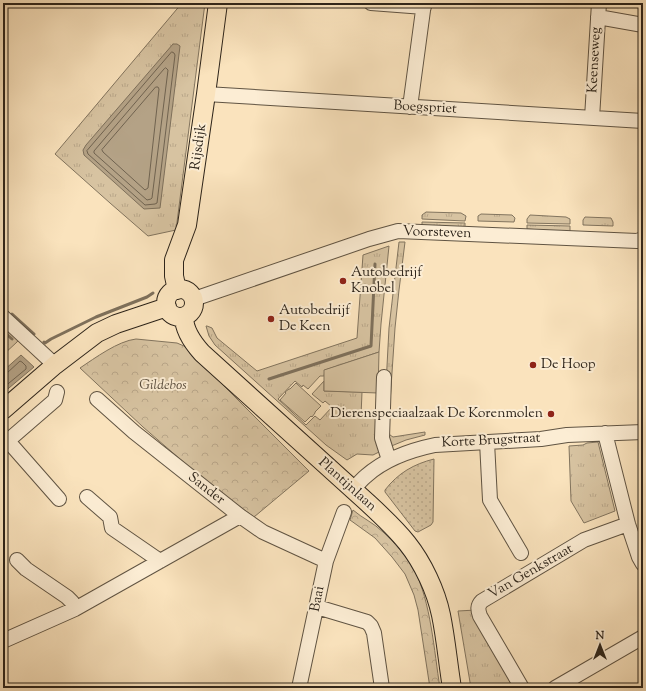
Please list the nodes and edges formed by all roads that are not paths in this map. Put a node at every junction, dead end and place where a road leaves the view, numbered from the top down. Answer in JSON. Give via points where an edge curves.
{"nodes":[{"id":1,"x":218,"y":3,"type":"edge"},
{"id":2,"x":371,"y":3,"type":"edge"},
{"id":3,"x":424,"y":5,"type":"edge"},
{"id":4,"x":598,"y":10,"type":"edge"},
{"id":5,"x":643,"y":25,"type":"edge"},
{"id":6,"x":206,"y":94,"type":"junction"},
{"id":7,"x":410,"y":107,"type":"junction"},
{"id":8,"x":592,"y":118,"type":"junction"},
{"id":9,"x":643,"y":121,"type":"edge"},
{"id":10,"x":643,"y":239,"type":"edge"},
{"id":11,"x":177,"y":290,"type":"junction"},
{"id":12,"x":194,"y":299,"type":"junction"},
{"id":13,"x":167,"y":308,"type":"junction"},
{"id":14,"x":3,"y":317,"type":"edge"},
{"id":15,"x":184,"y":317,"type":"junction"},
{"id":16,"x":55,"y":365,"type":"junction"},
{"id":17,"x":384,"y":377,"type":"dead end"},
{"id":18,"x":57,"y":392,"type":"dead end"},
{"id":19,"x":97,"y":399,"type":"dead end"},
{"id":20,"x":3,"y":410,"type":"edge"},
{"id":21,"x":643,"y":432,"type":"edge"},
{"id":22,"x":605,"y":434,"type":"junction"},
{"id":23,"x":488,"y":442,"type":"junction"},
{"id":24,"x":6,"y":443,"type":"edge"},
{"id":25,"x":389,"y":460,"type":"junction"},
{"id":26,"x":353,"y":490,"type":"junction"},
{"id":27,"x":87,"y":497,"type":"dead end"},
{"id":28,"x":59,"y":499,"type":"dead end"},
{"id":29,"x":344,"y":512,"type":"dead end"},
{"id":30,"x":240,"y":516,"type":"junction"},
{"id":31,"x":628,"y":524,"type":"junction"},
{"id":32,"x":521,"y":553,"type":"dead end"},
{"id":33,"x":642,"y":559,"type":"edge"},
{"id":34,"x":17,"y":560,"type":"dead end"},
{"id":35,"x":160,"y":561,"type":"junction"},
{"id":36,"x":326,"y":561,"type":"junction"},
{"id":37,"x":317,"y":608,"type":"junction"},
{"id":38,"x":75,"y":609,"type":"junction"},
{"id":39,"x":643,"y":637,"type":"edge"},
{"id":40,"x":3,"y":640,"type":"edge"},
{"id":41,"x":300,"y":688,"type":"edge"},
{"id":42,"x":382,"y":688,"type":"edge"},
{"id":43,"x":452,"y":688,"type":"edge"},
{"id":44,"x":522,"y":688,"type":"edge"},
{"id":45,"x":555,"y":688,"type":"edge"}],
"edges":[{"from":1,"to":6,"type":"main road","name":"Rijsdijk"},
{"from":2,"to":3,"type":"street"},
{"from":3,"to":7,"type":"street"},
{"from":4,"to":5,"type":"street"},
{"from":4,"to":8,"type":"street","name":"Keenseweg"},
{"from":6,"to":7,"type":"street","name":"Boegspriet"},
{"from":6,"to":11,"type":"main road","name":"Rijsdijk","via":[[187,224],[174,260]]},
{"from":7,"to":8,"type":"street","name":"Boegspriet"},
{"from":8,"to":9,"type":"street","name":"Boegspriet"},
{"from":10,"to":12,"type":"street","name":"Voorsteven","via":[[637,241],[398,232],[369,239]]},
{"from":11,"to":12,"type":"main road","via":[[187,291]]},
{"from":11,"to":13,"type":"main road","via":[[170,293]]},
{"from":12,"to":15,"type":"main road","via":[[192,312]]},
{"from":13,"to":15,"type":"main road","via":[[174,316]]},
{"from":13,"to":16,"type":"main road","via":[[104,329]]},
{"from":14,"to":16,"type":"street"},
{"from":15,"to":26,"type":"main road","name":"Plantijnlaan","via":[[189,335],[202,353]]},
{"from":16,"to":20,"type":"main road"},
{"from":17,"to":25,"type":"street","via":[[382,438]]},
{"from":18,"to":24,"type":"street","via":[[54,400]]},
{"from":19,"to":30,"type":"street","name":"Sander","via":[[134,432]]},
{"from":21,"to":22,"type":"street","name":"Korte Brugstraat"},
{"from":22,"to":23,"type":"street","name":"Korte Brugstraat"},
{"from":22,"to":31,"type":"street"},
{"from":23,"to":25,"type":"street","name":"Korte Brugstraat","via":[[418,448]]},
{"from":23,"to":32,"type":"street","via":[[490,500]]},
{"from":24,"to":28,"type":"street"},
{"from":25,"to":26,"type":"street","name":"Korte Brugstraat","via":[[366,476]]},
{"from":26,"to":43,"type":"main road","name":"Plantijnlaan","via":[[400,535],[422,566],[439,607]]},
{"from":27,"to":35,"type":"street","via":[[110,517],[112,528]]},
{"from":29,"to":36,"type":"street","name":"Baai"},
{"from":30,"to":35,"type":"street"},
{"from":30,"to":36,"type":"street","name":"Sander","via":[[263,532]]},
{"from":31,"to":33,"type":"street"},
{"from":31,"to":44,"type":"street","name":"Van Genkstraat","via":[[584,540],[480,603],[480,616]]},
{"from":34,"to":38,"type":"street","via":[[67,597]]},
{"from":35,"to":38,"type":"street"},
{"from":36,"to":37,"type":"street","name":"Baai"},
{"from":37,"to":41,"type":"street","name":"Baai"},
{"from":37,"to":42,"type":"street","via":[[367,622],[371,626]]},
{"from":38,"to":40,"type":"street"},
{"from":39,"to":45,"type":"street"}]}
